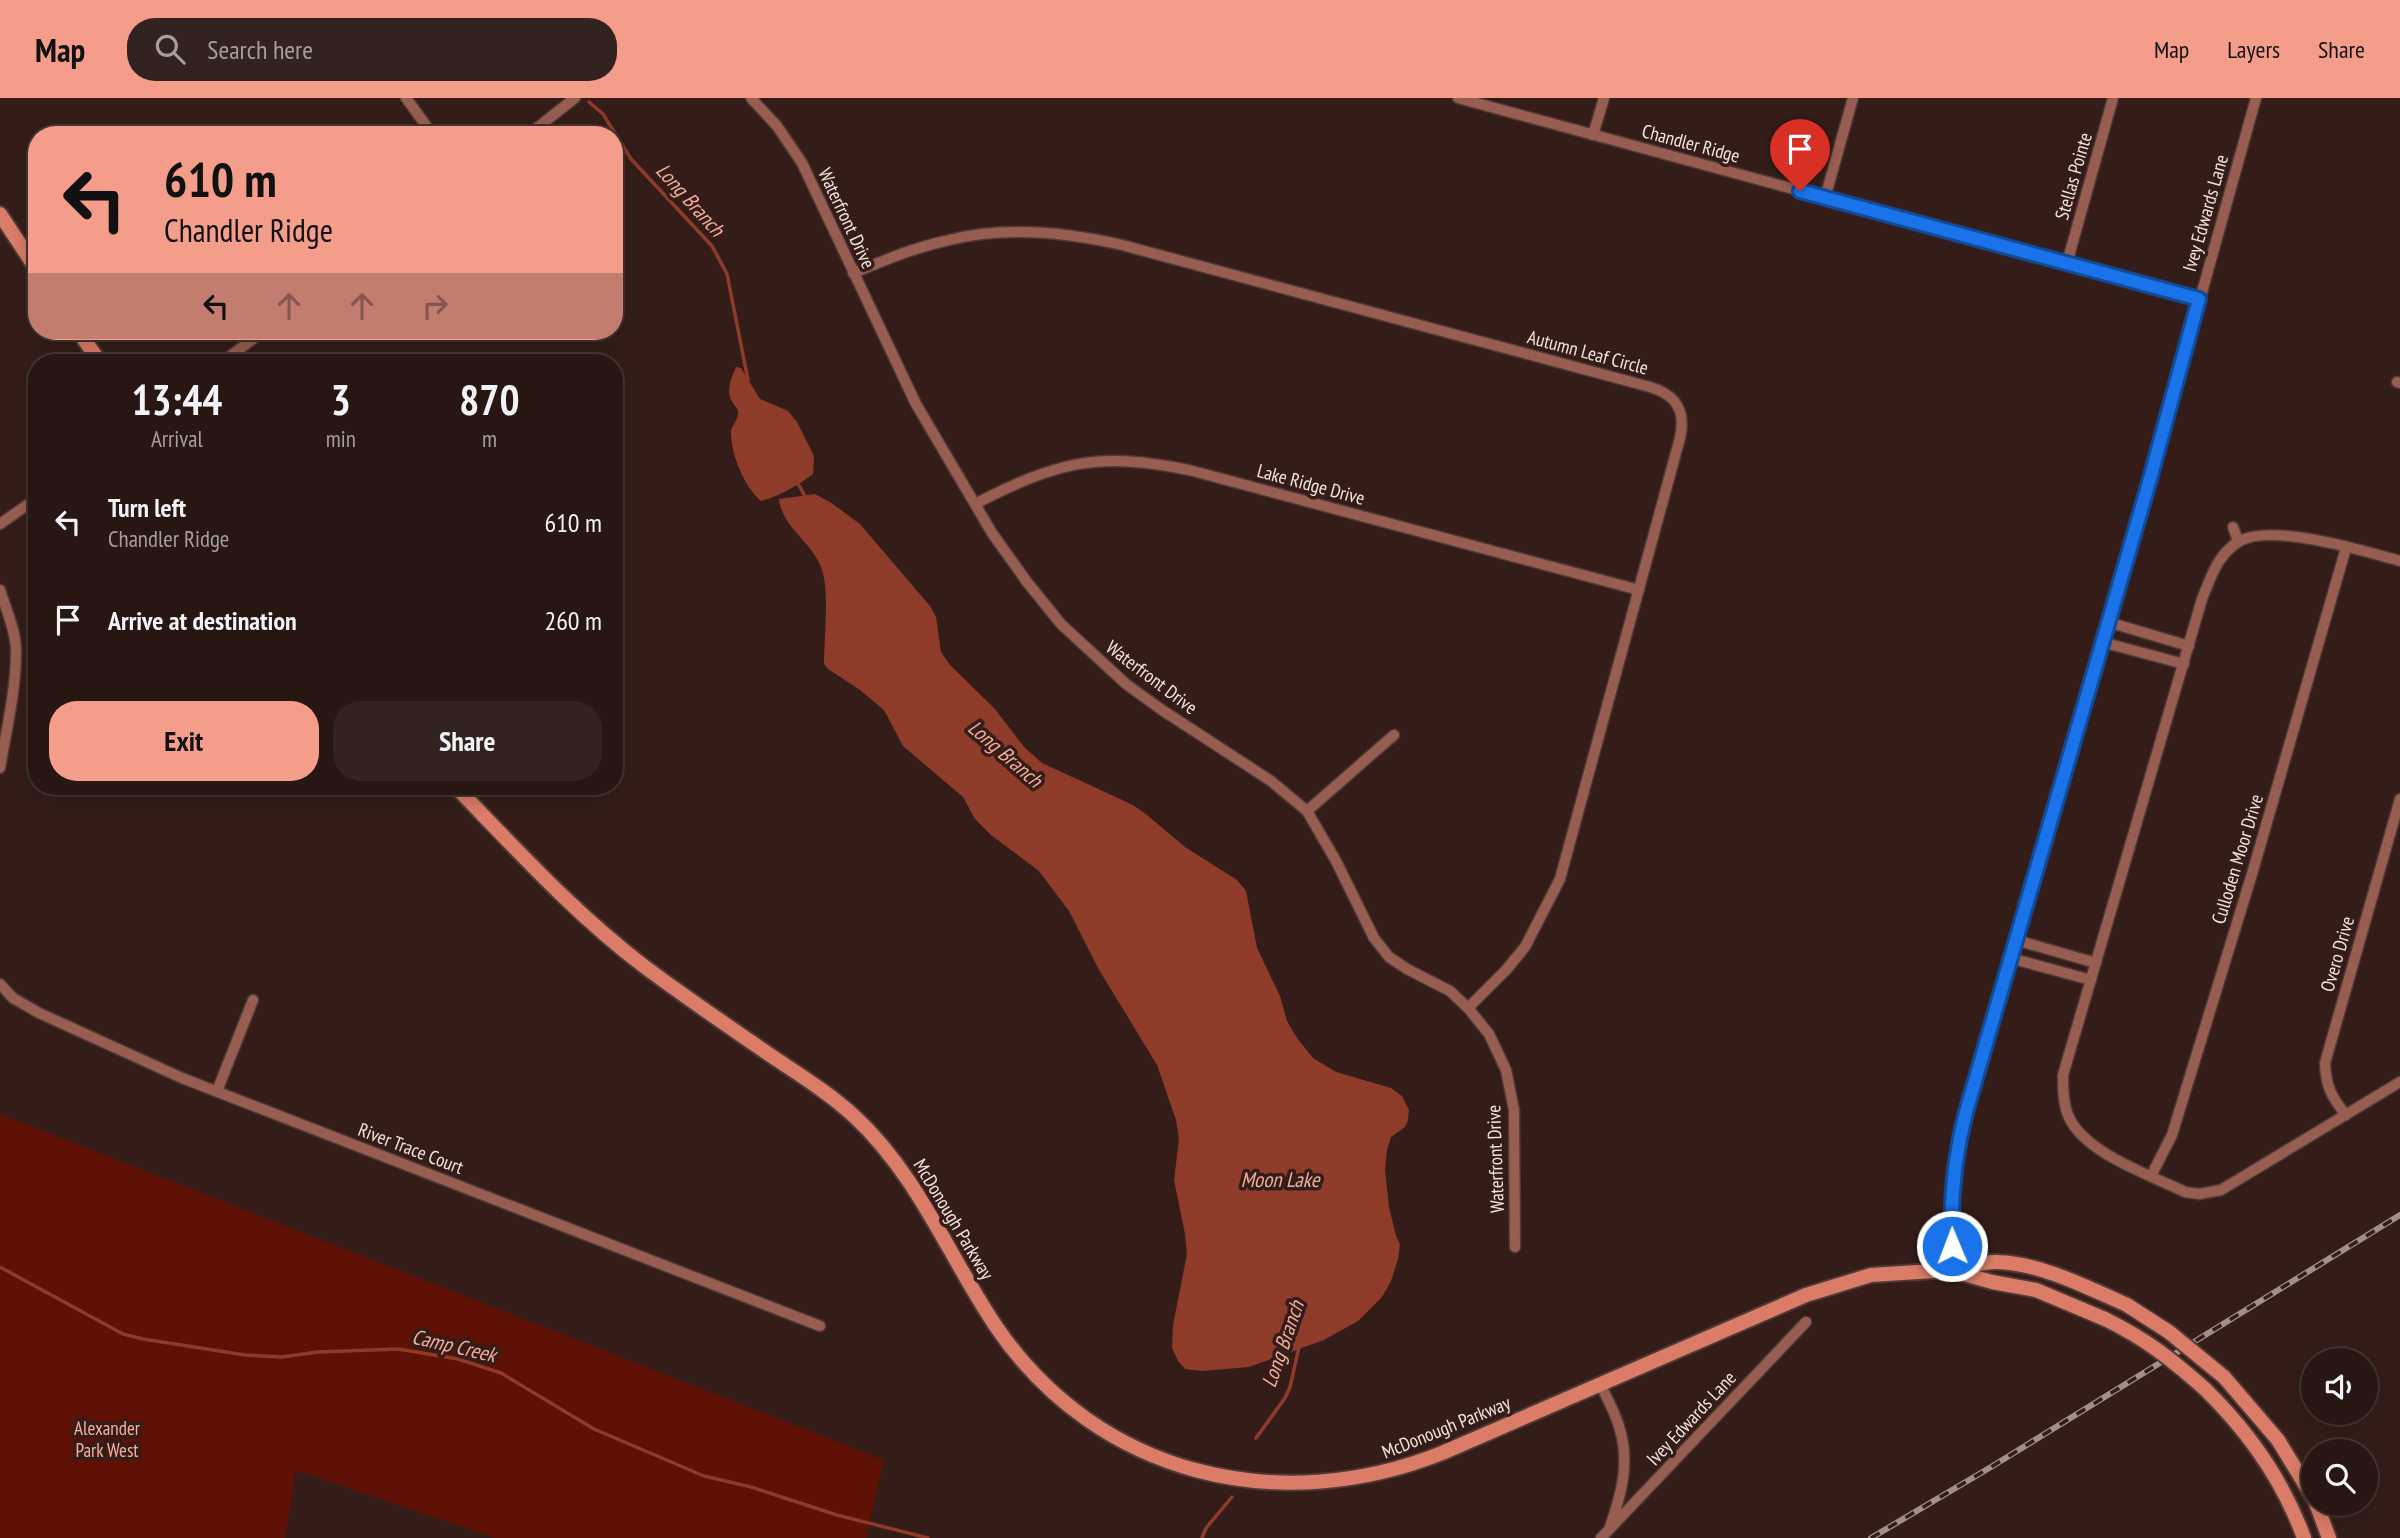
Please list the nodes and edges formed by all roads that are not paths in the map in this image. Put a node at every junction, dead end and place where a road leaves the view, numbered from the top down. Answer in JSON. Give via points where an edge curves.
{"nodes":[{"id":1,"x":405,"y":98,"type":"edge"},
{"id":2,"x":575,"y":98,"type":"edge"},
{"id":3,"x":751,"y":98,"type":"edge"},
{"id":4,"x":1458,"y":98,"type":"edge"},
{"id":5,"x":1604,"y":98,"type":"edge"},
{"id":6,"x":1853,"y":98,"type":"edge"},
{"id":7,"x":2113,"y":98,"type":"edge"},
{"id":8,"x":2256,"y":98,"type":"edge"},
{"id":9,"x":426,"y":126,"type":"edge"},
{"id":10,"x":539,"y":126,"type":"edge"},
{"id":11,"x":1593,"y":135,"type":"junction"},
{"id":12,"x":1825,"y":198,"type":"junction"},
{"id":13,"x":0,"y":214,"type":"edge"},
{"id":14,"x":28,"y":256,"type":"edge"},
{"id":15,"x":2067,"y":263,"type":"junction"},
{"id":16,"x":853,"y":273,"type":"junction"},
{"id":17,"x":2199,"y":299,"type":"junction"},
{"id":18,"x":252,"y":340,"type":"edge"},
{"id":19,"x":233,"y":354,"type":"edge"},
{"id":20,"x":28,"y":504,"type":"edge"},
{"id":21,"x":975,"y":504,"type":"junction"},
{"id":22,"x":0,"y":524,"type":"edge"},
{"id":23,"x":2233,"y":527,"type":"dead end"},
{"id":24,"x":2238,"y":541,"type":"junction"},
{"id":25,"x":2346,"y":548,"type":"junction"},
{"id":26,"x":2400,"y":561,"type":"edge"},
{"id":27,"x":0,"y":590,"type":"edge"},
{"id":28,"x":1639,"y":590,"type":"junction"},
{"id":29,"x":2108,"y":622,"type":"junction"},
{"id":30,"x":2102,"y":642,"type":"junction"},
{"id":31,"x":2189,"y":646,"type":"junction"},
{"id":32,"x":2184,"y":664,"type":"junction"},
{"id":33,"x":1394,"y":735,"type":"dead end"},
{"id":34,"x":0,"y":768,"type":"edge"},
{"id":35,"x":464,"y":795,"type":"edge"},
{"id":36,"x":2400,"y":799,"type":"edge"},
{"id":37,"x":1307,"y":811,"type":"junction"},
{"id":38,"x":2015,"y":940,"type":"junction"},
{"id":39,"x":2010,"y":958,"type":"junction"},
{"id":40,"x":2096,"y":963,"type":"junction"},
{"id":41,"x":2091,"y":981,"type":"junction"},
{"id":42,"x":0,"y":984,"type":"edge"},
{"id":43,"x":253,"y":1000,"type":"dead end"},
{"id":44,"x":1468,"y":1008,"type":"junction"},
{"id":45,"x":2400,"y":1082,"type":"edge"},
{"id":46,"x":216,"y":1091,"type":"junction"},
{"id":47,"x":2346,"y":1115,"type":"junction"},
{"id":48,"x":2151,"y":1175,"type":"junction"},
{"id":49,"x":1515,"y":1247,"type":"dead end"},
{"id":50,"x":1950,"y":1270,"type":"junction"},
{"id":51,"x":1806,"y":1322,"type":"dead end"},
{"id":52,"x":820,"y":1326,"type":"dead end"},
{"id":53,"x":1600,"y":1384,"type":"junction"},
{"id":54,"x":2301,"y":1478,"type":"edge"},
{"id":55,"x":2321,"y":1516,"type":"edge"},
{"id":56,"x":1605,"y":1534,"type":"edge"},
{"id":57,"x":2304,"y":1538,"type":"edge"},
{"id":58,"x":2329,"y":1538,"type":"edge"}],
"edges":[{"from":1,"to":9,"type":"street"},
{"from":2,"to":10,"type":"street"},
{"from":3,"to":16,"type":"street","name":"Waterfront Drive","via":[[802,163]]},
{"from":4,"to":11,"type":"street","name":"Chandler Ridge"},
{"from":5,"to":11,"type":"street"},
{"from":6,"to":12,"type":"street"},
{"from":7,"to":15,"type":"street","name":"Stellas Pointe"},
{"from":8,"to":17,"type":"street","name":"Ivey Edwards Lane"},
{"from":11,"to":12,"type":"street","name":"Chandler Ridge"},
{"from":12,"to":15,"type":"street","name":"Chandler Ridge"},
{"from":13,"to":14,"type":"street"},
{"from":15,"to":17,"type":"street","name":"Chandler Ridge"},
{"from":16,"to":21,"type":"street","name":"Waterfront Drive","via":[[916,404]]},
{"from":16,"to":28,"type":"street","name":"Autumn Leaf Circle","via":[[948,240],[1023,233],[1082,237],[1657,389],[1678,407],[1682,427]]},
{"from":17,"to":29,"type":"street","name":"Ivey Edwards Lane"},
{"from":18,"to":19,"type":"street"},
{"from":20,"to":22,"type":"street"},
{"from":21,"to":28,"type":"street","name":"Lake Ridge Drive","via":[[1016,483],[1067,466],[1141,461]]},
{"from":21,"to":37,"type":"street","name":"Waterfront Drive","via":[[1027,582],[1090,652],[1153,704],[1251,767]]},
{"from":23,"to":24,"type":"street"},
{"from":24,"to":25,"type":"street","via":[[2255,535],[2291,536]]},
{"from":24,"to":31,"type":"street","via":[[2218,561]]},
{"from":25,"to":26,"type":"street"},
{"from":25,"to":48,"type":"street","name":"Culloden Moor Drive","via":[[2172,1135]]},
{"from":27,"to":34,"type":"street","via":[[16,648]]},
{"from":28,"to":44,"type":"street","name":"Autumn Leaf Circle","via":[[1560,879],[1525,947]]},
{"from":29,"to":30,"type":"street","name":"Ivey Edwards Lane"},
{"from":29,"to":31,"type":"street"},
{"from":30,"to":32,"type":"street"},
{"from":30,"to":38,"type":"street","name":"Ivey Edwards Lane"},
{"from":31,"to":32,"type":"street"},
{"from":32,"to":40,"type":"street"},
{"from":33,"to":37,"type":"street"},
{"from":35,"to":53,"type":"street","name":"McDonough Parkway","via":[[614,943],[855,1117],[903,1170],[996,1326],[1024,1363],[1088,1420],[1133,1446],[1199,1471],[1248,1482],[1357,1479],[1421,1461]]},
{"from":36,"to":47,"type":"street","name":"Overo Drive","via":[[2325,1063],[2326,1084]]},
{"from":37,"to":44,"type":"street","name":"Waterfront Drive","via":[[1381,948],[1407,969],[1450,991]]},
{"from":38,"to":39,"type":"street","name":"Ivey Edwards Lane"},
{"from":38,"to":40,"type":"street"},
{"from":39,"to":41,"type":"street"},
{"from":39,"to":50,"type":"street","name":"Ivey Edwards Lane","via":[[1955,1158]]},
{"from":40,"to":41,"type":"street"},
{"from":41,"to":48,"type":"street","via":[[2063,1075],[2067,1111],[2096,1149]]},
{"from":42,"to":46,"type":"street","name":"River Trace Court","via":[[39,1013]]},
{"from":43,"to":46,"type":"street"},
{"from":44,"to":49,"type":"street","name":"Waterfront Drive","via":[[1489,1034],[1509,1084],[1514,1110]]},
{"from":45,"to":47,"type":"street"},
{"from":46,"to":52,"type":"street","name":"River Trace Court"},
{"from":47,"to":48,"type":"street","via":[[2221,1190],[2192,1194]]},
{"from":50,"to":53,"type":"street","name":"McDonough Parkway","via":[[1871,1275],[1806,1295]]},
{"from":50,"to":54,"type":"street","bridge":true,"via":[[1996,1262],[2026,1266],[2127,1305],[2224,1377],[2278,1440]]},
{"from":50,"to":57,"type":"street","name":"McDonough Parkway","bridge":true,"via":[[2036,1290],[2105,1319],[2166,1354],[2237,1423],[2265,1460]]},
{"from":51,"to":56,"type":"street","name":"Ivey Edwards Lane"},
{"from":53,"to":56,"type":"street","via":[[1620,1430],[1625,1463],[1622,1492]]},
{"from":55,"to":58,"type":"street"}]}
